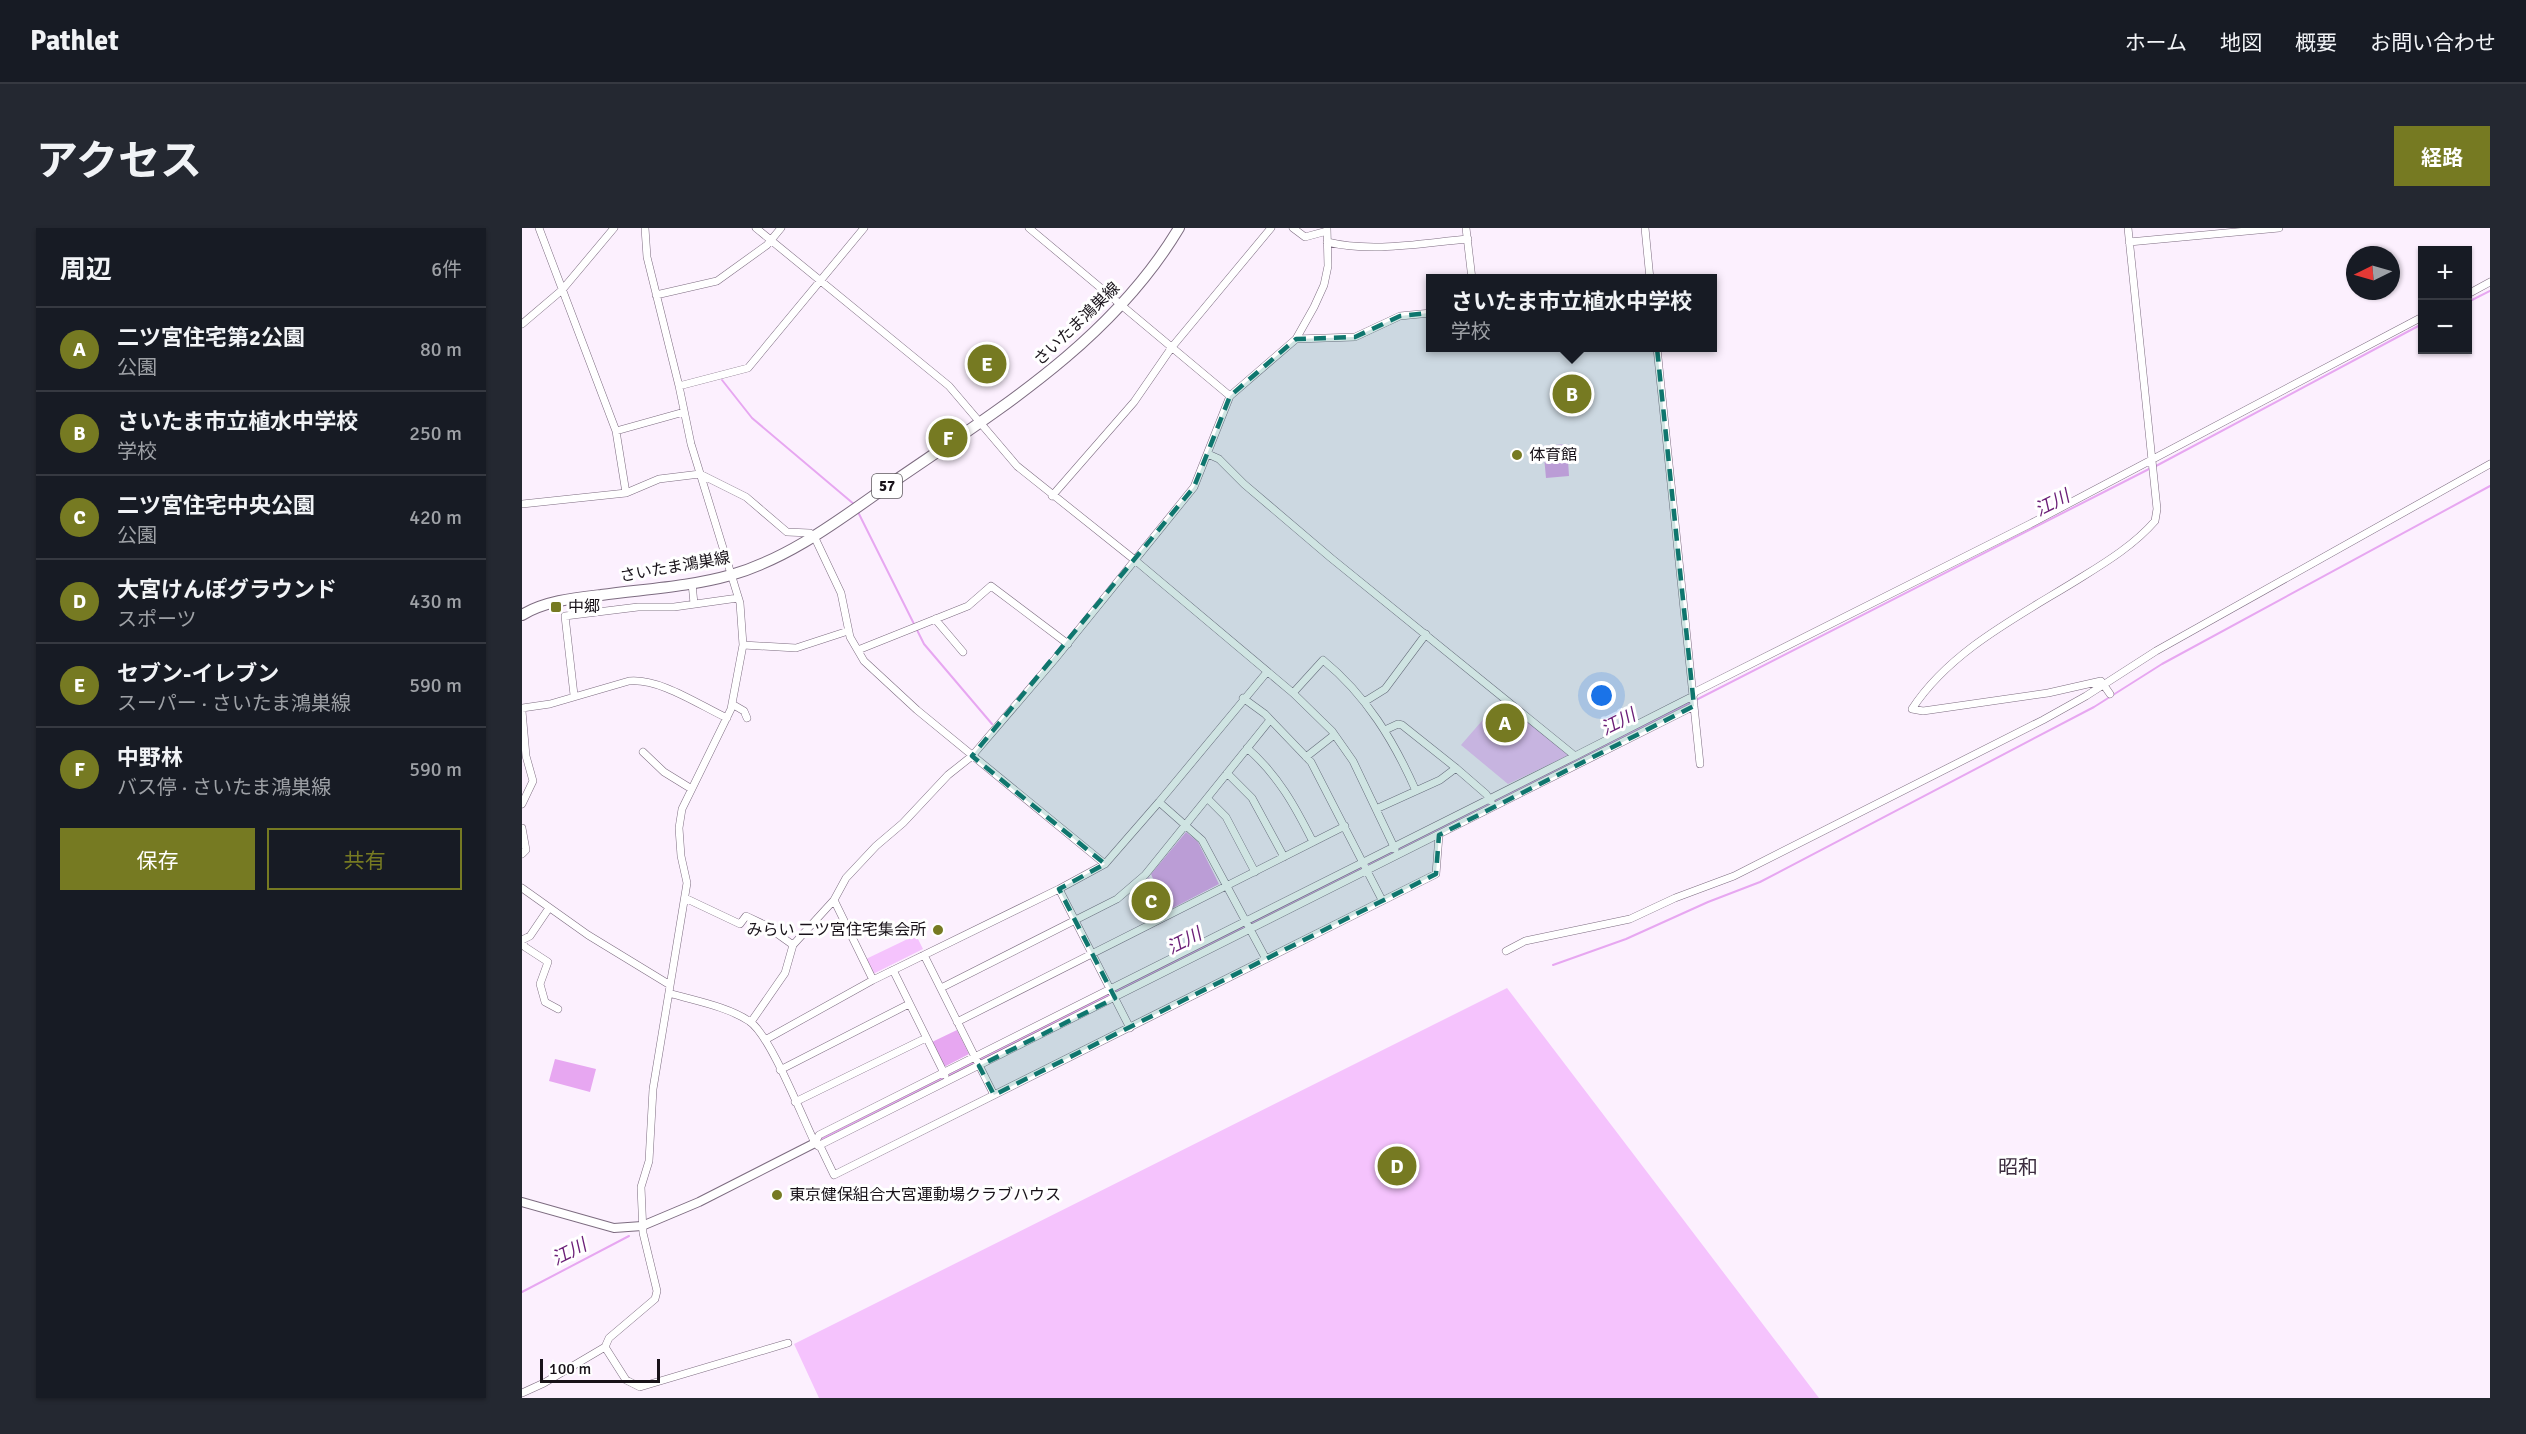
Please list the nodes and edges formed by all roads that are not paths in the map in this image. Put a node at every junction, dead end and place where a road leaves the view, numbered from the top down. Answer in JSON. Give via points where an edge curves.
{"nodes":[{"id":1,"x":539,"y":228,"type":"edge"},
{"id":2,"x":614,"y":228,"type":"edge"},
{"id":3,"x":645,"y":228,"type":"edge"},
{"id":4,"x":756,"y":228,"type":"edge"},
{"id":5,"x":781,"y":228,"type":"edge"},
{"id":6,"x":864,"y":228,"type":"edge"},
{"id":7,"x":1029,"y":228,"type":"edge"},
{"id":8,"x":1179,"y":228,"type":"edge"},
{"id":9,"x":1271,"y":228,"type":"edge"},
{"id":10,"x":1293,"y":228,"type":"edge"},
{"id":11,"x":1466,"y":228,"type":"edge"},
{"id":12,"x":1645,"y":228,"type":"edge"},
{"id":13,"x":2128,"y":228,"type":"edge"},
{"id":14,"x":2279,"y":228,"type":"edge"},
{"id":15,"x":1327,"y":230,"type":"edge"},
{"id":16,"x":1468,"y":239,"type":"junction"},
{"id":17,"x":771,"y":240,"type":"junction"},
{"id":18,"x":1327,"y":242,"type":"junction"},
{"id":19,"x":2129,"y":242,"type":"junction"},
{"id":20,"x":1472,"y":274,"type":"edge"},
{"id":21,"x":1650,"y":274,"type":"edge"},
{"id":22,"x":820,"y":281,"type":"junction"},
{"id":23,"x":2490,"y":282,"type":"edge"},
{"id":24,"x":562,"y":290,"type":"junction"},
{"id":25,"x":2472,"y":292,"type":"edge"},
{"id":26,"x":656,"y":295,"type":"junction"},
{"id":27,"x":1121,"y":304,"type":"junction"},
{"id":28,"x":1426,"y":313,"type":"edge"},
{"id":29,"x":2418,"y":319,"type":"edge"},
{"id":30,"x":522,"y":324,"type":"edge"},
{"id":31,"x":1296,"y":339,"type":"junction"},
{"id":32,"x":1172,"y":347,"type":"junction"},
{"id":33,"x":1658,"y":352,"type":"edge"},
{"id":34,"x":679,"y":386,"type":"junction"},
{"id":35,"x":1230,"y":396,"type":"junction"},
{"id":36,"x":684,"y":412,"type":"junction"},
{"id":37,"x":980,"y":423,"type":"junction"},
{"id":38,"x":616,"y":430,"type":"junction"},
{"id":39,"x":1208,"y":454,"type":"junction"},
{"id":40,"x":2152,"y":461,"type":"junction"},
{"id":41,"x":2490,"y":464,"type":"edge"},
{"id":42,"x":700,"y":474,"type":"junction"},
{"id":43,"x":626,"y":493,"type":"junction"},
{"id":44,"x":1052,"y":496,"type":"junction"},
{"id":45,"x":522,"y":504,"type":"edge"},
{"id":46,"x":814,"y":536,"type":"junction"},
{"id":47,"x":1136,"y":561,"type":"junction"},
{"id":48,"x":732,"y":574,"type":"junction"},
{"id":49,"x":692,"y":583,"type":"junction"},
{"id":50,"x":738,"y":598,"type":"junction"},
{"id":51,"x":694,"y":604,"type":"junction"},
{"id":52,"x":522,"y":615,"type":"edge"},
{"id":53,"x":935,"y":619,"type":"junction"},
{"id":54,"x":849,"y":631,"type":"junction"},
{"id":55,"x":1426,"y":634,"type":"junction"},
{"id":56,"x":1068,"y":644,"type":"junction"},
{"id":57,"x":743,"y":645,"type":"junction"},
{"id":58,"x":858,"y":650,"type":"junction"},
{"id":59,"x":963,"y":652,"type":"dead end"},
{"id":60,"x":1267,"y":672,"type":"junction"},
{"id":61,"x":2104,"y":685,"type":"junction"},
{"id":62,"x":1293,"y":693,"type":"junction"},
{"id":63,"x":2110,"y":694,"type":"dead end"},
{"id":64,"x":574,"y":696,"type":"junction"},
{"id":65,"x":1244,"y":698,"type":"junction"},
{"id":66,"x":1693,"y":701,"type":"junction"},
{"id":67,"x":1364,"y":702,"type":"junction"},
{"id":68,"x":732,"y":704,"type":"junction"},
{"id":69,"x":522,"y":710,"type":"edge"},
{"id":70,"x":727,"y":718,"type":"junction"},
{"id":71,"x":747,"y":718,"type":"dead end"},
{"id":72,"x":1270,"y":720,"type":"junction"},
{"id":73,"x":1384,"y":730,"type":"junction"},
{"id":74,"x":1334,"y":735,"type":"junction"},
{"id":75,"x":1247,"y":748,"type":"junction"},
{"id":76,"x":642,"y":752,"type":"dead end"},
{"id":77,"x":972,"y":756,"type":"junction"},
{"id":78,"x":1575,"y":756,"type":"junction"},
{"id":79,"x":1305,"y":757,"type":"junction"},
{"id":80,"x":1700,"y":764,"type":"dead end"},
{"id":81,"x":1456,"y":768,"type":"junction"},
{"id":82,"x":1227,"y":773,"type":"junction"},
{"id":83,"x":690,"y":788,"type":"junction"},
{"id":84,"x":1416,"y":791,"type":"junction"},
{"id":85,"x":1207,"y":798,"type":"junction"},
{"id":86,"x":1159,"y":802,"type":"junction"},
{"id":87,"x":1492,"y":802,"type":"junction"},
{"id":88,"x":522,"y":804,"type":"edge"},
{"id":89,"x":1376,"y":809,"type":"junction"},
{"id":90,"x":1185,"y":825,"type":"junction"},
{"id":91,"x":1346,"y":826,"type":"junction"},
{"id":92,"x":522,"y":828,"type":"edge"},
{"id":93,"x":1438,"y":835,"type":"junction"},
{"id":94,"x":1313,"y":842,"type":"junction"},
{"id":95,"x":1396,"y":851,"type":"junction"},
{"id":96,"x":522,"y":854,"type":"edge"},
{"id":97,"x":1284,"y":857,"type":"junction"},
{"id":98,"x":1105,"y":864,"type":"junction"},
{"id":99,"x":1365,"y":866,"type":"junction"},
{"id":100,"x":1255,"y":872,"type":"junction"},
{"id":101,"x":1227,"y":886,"type":"junction"},
{"id":102,"x":522,"y":888,"type":"edge"},
{"id":103,"x":1059,"y":889,"type":"junction"},
{"id":104,"x":685,"y":898,"type":"junction"},
{"id":105,"x":834,"y":900,"type":"junction"},
{"id":106,"x":1382,"y":900,"type":"junction"},
{"id":107,"x":549,"y":908,"type":"junction"},
{"id":108,"x":1075,"y":920,"type":"junction"},
{"id":109,"x":1248,"y":925,"type":"junction"},
{"id":110,"x":522,"y":941,"type":"edge"},
{"id":111,"x":793,"y":945,"type":"junction"},
{"id":112,"x":1506,"y":951,"type":"dead end"},
{"id":113,"x":1092,"y":954,"type":"junction"},
{"id":114,"x":924,"y":955,"type":"junction"},
{"id":115,"x":1266,"y":959,"type":"junction"},
{"id":116,"x":892,"y":970,"type":"junction"},
{"id":117,"x":873,"y":980,"type":"junction"},
{"id":118,"x":941,"y":988,"type":"junction"},
{"id":119,"x":670,"y":989,"type":"junction"},
{"id":120,"x":1112,"y":993,"type":"junction"},
{"id":121,"x":909,"y":1004,"type":"junction"},
{"id":122,"x":558,"y":1010,"type":"dead end"},
{"id":123,"x":751,"y":1022,"type":"junction"},
{"id":124,"x":957,"y":1022,"type":"junction"},
{"id":125,"x":1130,"y":1028,"type":"junction"},
{"id":126,"x":926,"y":1038,"type":"junction"},
{"id":127,"x":765,"y":1040,"type":"junction"},
{"id":128,"x":977,"y":1061,"type":"junction"},
{"id":129,"x":780,"y":1070,"type":"junction"},
{"id":130,"x":946,"y":1077,"type":"junction"},
{"id":131,"x":994,"y":1095,"type":"junction"},
{"id":132,"x":795,"y":1102,"type":"junction"},
{"id":133,"x":816,"y":1145,"type":"junction"},
{"id":134,"x":522,"y":1202,"type":"edge"},
{"id":135,"x":642,"y":1226,"type":"junction"},
{"id":136,"x":788,"y":1344,"type":"dead end"},
{"id":137,"x":605,"y":1347,"type":"junction"},
{"id":138,"x":522,"y":1393,"type":"edge"}],
"edges":[{"from":1,"to":24,"type":"street"},
{"from":2,"to":24,"type":"street"},
{"from":3,"to":26,"type":"street","via":[[646,257]]},
{"from":4,"to":17,"type":"street"},
{"from":5,"to":17,"type":"street"},
{"from":6,"to":22,"type":"street"},
{"from":7,"to":27,"type":"street"},
{"from":8,"to":27,"type":"main road","name":"さいたま鴻巣線","number":"57"},
{"from":9,"to":32,"type":"street"},
{"from":10,"to":15,"type":"street","via":[[1305,237]]},
{"from":11,"to":16,"type":"street"},
{"from":12,"to":21,"type":"street"},
{"from":13,"to":19,"type":"street"},
{"from":14,"to":19,"type":"street"},
{"from":15,"to":18,"type":"street"},
{"from":16,"to":18,"type":"street","via":[[1392,247]]},
{"from":16,"to":20,"type":"street"},
{"from":17,"to":22,"type":"street"},
{"from":17,"to":26,"type":"street","via":[[717,281]]},
{"from":18,"to":31,"type":"street","via":[[1324,285]]},
{"from":19,"to":40,"type":"street"},
{"from":22,"to":34,"type":"street","via":[[748,368]]},
{"from":22,"to":37,"type":"street","via":[[949,386]]},
{"from":23,"to":25,"type":"street"},
{"from":24,"to":30,"type":"street"},
{"from":24,"to":38,"type":"street"},
{"from":26,"to":34,"type":"street"},
{"from":27,"to":32,"type":"street"},
{"from":27,"to":37,"type":"main road","name":"さいたま鴻巣線","number":"57","via":[[1064,360]]},
{"from":28,"to":31,"type":"street","via":[[1400,316],[1356,337]]},
{"from":29,"to":40,"type":"street"},
{"from":31,"to":35,"type":"street"},
{"from":32,"to":35,"type":"street"},
{"from":32,"to":44,"type":"street","via":[[1134,402]]},
{"from":33,"to":66,"type":"street"},
{"from":34,"to":36,"type":"street"},
{"from":35,"to":39,"type":"street"},
{"from":36,"to":38,"type":"street"},
{"from":36,"to":42,"type":"street"},
{"from":37,"to":44,"type":"street","via":[[1017,466]]},
{"from":37,"to":46,"type":"main road","name":"さいたま鴻巣線","number":"57"},
{"from":38,"to":43,"type":"street"},
{"from":39,"to":47,"type":"street","via":[[1194,487]]},
{"from":39,"to":55,"type":"street","via":[[1219,459],[1331,558]]},
{"from":40,"to":61,"type":"street","via":[[2157,509],[2149,528],[2113,558],[1958,658],[1912,709],[1923,711],[2048,693],[2102,681]]},
{"from":40,"to":66,"type":"street","via":[[1695,692]]},
{"from":41,"to":61,"type":"street","via":[[2157,651]]},
{"from":42,"to":43,"type":"street","via":[[660,479]]},
{"from":42,"to":46,"type":"street","via":[[746,497],[787,532]]},
{"from":42,"to":48,"type":"street"},
{"from":43,"to":45,"type":"street"},
{"from":44,"to":47,"type":"street"},
{"from":46,"to":48,"type":"main road","name":"さいたま鴻巣線","number":"57","via":[[777,557]]},
{"from":46,"to":54,"type":"street","via":[[841,593]]},
{"from":47,"to":56,"type":"street"},
{"from":47,"to":60,"type":"street"},
{"from":48,"to":49,"type":"main road","name":"さいたま鴻巣線","number":"57"},
{"from":48,"to":50,"type":"street"},
{"from":49,"to":51,"type":"street"},
{"from":49,"to":52,"type":"main road","name":"さいたま鴻巣線","number":"57","via":[[566,600]]},
{"from":50,"to":51,"type":"street"},
{"from":50,"to":57,"type":"street"},
{"from":51,"to":64,"type":"street","via":[[566,616]]},
{"from":53,"to":56,"type":"street","via":[[968,606],[991,586]]},
{"from":53,"to":58,"type":"street"},
{"from":53,"to":59,"type":"street"},
{"from":54,"to":57,"type":"street","via":[[796,648]]},
{"from":54,"to":58,"type":"street"},
{"from":55,"to":67,"type":"street","via":[[1385,689]]},
{"from":55,"to":78,"type":"street"},
{"from":56,"to":77,"type":"street"},
{"from":57,"to":68,"type":"street"},
{"from":58,"to":77,"type":"street","via":[[864,661]]},
{"from":60,"to":62,"type":"street"},
{"from":60,"to":65,"type":"street"},
{"from":61,"to":63,"type":"street"},
{"from":61,"to":112,"type":"street","via":[[1988,749],[1748,870],[1630,919],[1524,941]]},
{"from":62,"to":67,"type":"street","via":[[1323,660]]},
{"from":62,"to":74,"type":"street"},
{"from":64,"to":69,"type":"street"},
{"from":64,"to":70,"type":"street","via":[[641,680]]},
{"from":65,"to":72,"type":"street"},
{"from":65,"to":86,"type":"street"},
{"from":66,"to":78,"type":"street"},
{"from":66,"to":80,"type":"street"},
{"from":66,"to":87,"type":"street"},
{"from":67,"to":73,"type":"street"},
{"from":68,"to":70,"type":"street"},
{"from":68,"to":71,"type":"street","via":[[744,711]]},
{"from":69,"to":88,"type":"street","via":[[526,756],[533,781]]},
{"from":70,"to":83,"type":"street"},
{"from":72,"to":75,"type":"street"},
{"from":72,"to":79,"type":"street"},
{"from":73,"to":81,"type":"street","via":[[1402,725]]},
{"from":73,"to":84,"type":"street"},
{"from":74,"to":79,"type":"street"},
{"from":74,"to":89,"type":"street","via":[[1353,761]]},
{"from":75,"to":82,"type":"street"},
{"from":75,"to":94,"type":"street","via":[[1284,788]]},
{"from":76,"to":83,"type":"street"},
{"from":77,"to":98,"type":"street"},
{"from":77,"to":105,"type":"street","via":[[876,846],[846,878]]},
{"from":78,"to":87,"type":"street"},
{"from":79,"to":91,"type":"street"},
{"from":81,"to":84,"type":"street"},
{"from":81,"to":87,"type":"street"},
{"from":82,"to":85,"type":"street"},
{"from":82,"to":97,"type":"street","via":[[1252,798]]},
{"from":83,"to":104,"type":"street","via":[[679,828],[687,883]]},
{"from":84,"to":89,"type":"street"},
{"from":85,"to":90,"type":"street"},
{"from":85,"to":100,"type":"street","via":[[1226,817]]},
{"from":86,"to":90,"type":"street"},
{"from":86,"to":98,"type":"street"},
{"from":87,"to":93,"type":"street"},
{"from":87,"to":95,"type":"street"},
{"from":89,"to":95,"type":"street"},
{"from":90,"to":101,"type":"street","via":[[1202,840]]},
{"from":90,"to":108,"type":"street","via":[[1145,875],[1118,899]]},
{"from":91,"to":94,"type":"street"},
{"from":91,"to":99,"type":"street"},
{"from":92,"to":96,"type":"street","via":[[526,850]]},
{"from":93,"to":95,"type":"street"},
{"from":93,"to":106,"type":"street","via":[[1436,874]]},
{"from":94,"to":97,"type":"street"},
{"from":95,"to":99,"type":"street"},
{"from":97,"to":100,"type":"street"},
{"from":98,"to":103,"type":"street"},
{"from":99,"to":106,"type":"street"},
{"from":99,"to":109,"type":"street"},
{"from":100,"to":101,"type":"street"},
{"from":101,"to":109,"type":"street"},
{"from":101,"to":113,"type":"street"},
{"from":102,"to":107,"type":"street"},
{"from":103,"to":108,"type":"street"},
{"from":103,"to":114,"type":"street"},
{"from":104,"to":111,"type":"street","via":[[740,924],[746,916]]},
{"from":104,"to":119,"type":"street"},
{"from":105,"to":111,"type":"street"},
{"from":105,"to":117,"type":"street"},
{"from":106,"to":115,"type":"street"},
{"from":107,"to":110,"type":"street","via":[[530,936]]},
{"from":107,"to":119,"type":"street"},
{"from":108,"to":113,"type":"street"},
{"from":108,"to":118,"type":"street"},
{"from":109,"to":115,"type":"street"},
{"from":109,"to":120,"type":"street"},
{"from":110,"to":122,"type":"street","via":[[548,962],[540,984],[545,1002]]},
{"from":111,"to":123,"type":"street","via":[[785,973]]},
{"from":113,"to":120,"type":"street"},
{"from":113,"to":124,"type":"street"},
{"from":114,"to":116,"type":"street"},
{"from":114,"to":118,"type":"street"},
{"from":115,"to":125,"type":"street"},
{"from":116,"to":117,"type":"street"},
{"from":116,"to":121,"type":"street"},
{"from":117,"to":127,"type":"street"},
{"from":118,"to":124,"type":"street"},
{"from":119,"to":123,"type":"street"},
{"from":119,"to":135,"type":"street","via":[[653,1089],[649,1161],[641,1187]]},
{"from":120,"to":125,"type":"street"},
{"from":120,"to":128,"type":"street"},
{"from":121,"to":126,"type":"street"},
{"from":121,"to":129,"type":"street"},
{"from":123,"to":127,"type":"street"},
{"from":124,"to":128,"type":"street"},
{"from":125,"to":131,"type":"street"},
{"from":126,"to":130,"type":"street"},
{"from":126,"to":132,"type":"street"},
{"from":127,"to":129,"type":"street"},
{"from":128,"to":130,"type":"street"},
{"from":128,"to":131,"type":"street"},
{"from":129,"to":132,"type":"street"},
{"from":130,"to":133,"type":"street","via":[[819,1135]]},
{"from":131,"to":133,"type":"street","via":[[834,1175]]},
{"from":132,"to":133,"type":"street"},
{"from":133,"to":135,"type":"street"},
{"from":134,"to":135,"type":"street","via":[[614,1228]]},
{"from":135,"to":137,"type":"street","via":[[656,1299],[609,1338]]},
{"from":136,"to":137,"type":"street","via":[[640,1387],[626,1380]]},
{"from":137,"to":138,"type":"street"}]}
